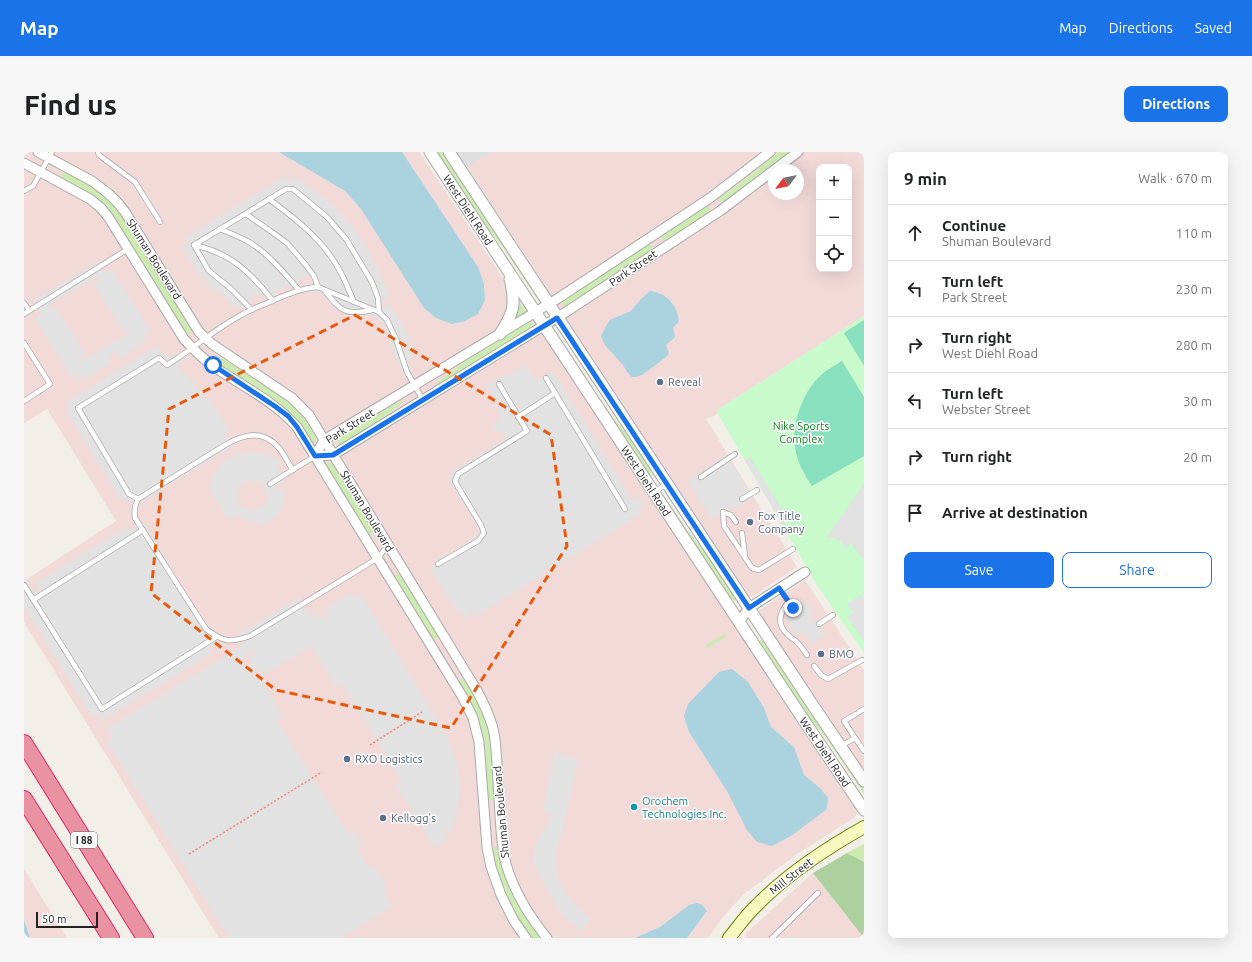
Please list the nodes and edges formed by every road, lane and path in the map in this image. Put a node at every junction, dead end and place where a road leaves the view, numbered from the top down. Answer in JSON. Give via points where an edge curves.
{"nodes":[{"id":1,"x":38,"y":152,"type":"edge"},
{"id":2,"x":98,"y":152,"type":"edge"},
{"id":3,"x":430,"y":152,"type":"edge"},
{"id":4,"x":449,"y":152,"type":"edge"},
{"id":5,"x":770,"y":152,"type":"edge"},
{"id":6,"x":798,"y":152,"type":"edge"},
{"id":7,"x":50,"y":155,"type":"edge"},
{"id":8,"x":24,"y":163,"type":"edge"},
{"id":9,"x":41,"y":172,"type":"junction"},
{"id":10,"x":24,"y":192,"type":"edge"},
{"id":11,"x":269,"y":199,"type":"junction"},
{"id":12,"x":246,"y":214,"type":"junction"},
{"id":13,"x":160,"y":222,"type":"dead end"},
{"id":14,"x":220,"y":229,"type":"junction"},
{"id":15,"x":194,"y":245,"type":"junction"},
{"id":16,"x":128,"y":249,"type":"junction"},
{"id":17,"x":509,"y":273,"type":"junction"},
{"id":18,"x":318,"y":287,"type":"junction"},
{"id":19,"x":299,"y":290,"type":"junction"},
{"id":20,"x":324,"y":290,"type":"junction"},
{"id":21,"x":274,"y":301,"type":"junction"},
{"id":22,"x":354,"y":302,"type":"junction"},
{"id":23,"x":24,"y":303,"type":"edge"},
{"id":24,"x":548,"y":304,"type":"junction"},
{"id":25,"x":29,"y":310,"type":"junction"},
{"id":26,"x":252,"y":310,"type":"junction"},
{"id":27,"x":372,"y":310,"type":"junction"},
{"id":28,"x":379,"y":312,"type":"junction"},
{"id":29,"x":535,"y":312,"type":"junction"},
{"id":30,"x":24,"y":314,"type":"edge"},
{"id":31,"x":557,"y":318,"type":"junction"},
{"id":32,"x":544,"y":325,"type":"junction"},
{"id":33,"x":500,"y":334,"type":"junction"},
{"id":34,"x":205,"y":338,"type":"junction"},
{"id":35,"x":24,"y":343,"type":"edge"},
{"id":36,"x":193,"y":348,"type":"junction"},
{"id":37,"x":546,"y":378,"type":"dead end"},
{"id":38,"x":499,"y":384,"type":"dead end"},
{"id":39,"x":414,"y":387,"type":"junction"},
{"id":40,"x":555,"y":393,"type":"junction"},
{"id":41,"x":423,"y":400,"type":"junction"},
{"id":42,"x":24,"y":401,"type":"edge"},
{"id":43,"x":518,"y":417,"type":"junction"},
{"id":44,"x":324,"y":440,"type":"junction"},
{"id":45,"x":735,"y":454,"type":"dead end"},
{"id":46,"x":333,"y":455,"type":"junction"},
{"id":47,"x":315,"y":456,"type":"junction"},
{"id":48,"x":293,"y":470,"type":"junction"},
{"id":49,"x":701,"y":477,"type":"dead end"},
{"id":50,"x":270,"y":484,"type":"dead end"},
{"id":51,"x":667,"y":484,"type":"junction"},
{"id":52,"x":757,"y":490,"type":"dead end"},
{"id":53,"x":654,"y":492,"type":"junction"},
{"id":54,"x":138,"y":499,"type":"junction"},
{"id":55,"x":742,"y":499,"type":"dead end"},
{"id":56,"x":626,"y":509,"type":"dead end"},
{"id":57,"x":734,"y":523,"type":"dead end"},
{"id":58,"x":143,"y":530,"type":"junction"},
{"id":59,"x":741,"y":534,"type":"dead end"},
{"id":60,"x":388,"y":545,"type":"junction"},
{"id":61,"x":793,"y":550,"type":"dead end"},
{"id":62,"x":378,"y":558,"type":"junction"},
{"id":63,"x":746,"y":560,"type":"junction"},
{"id":64,"x":438,"y":564,"type":"dead end"},
{"id":65,"x":805,"y":572,"type":"dead end"},
{"id":66,"x":24,"y":585,"type":"edge"},
{"id":67,"x":779,"y":588,"type":"junction"},
{"id":68,"x":33,"y":600,"type":"junction"},
{"id":69,"x":788,"y":602,"type":"junction"},
{"id":70,"x":749,"y":608,"type":"junction"},
{"id":71,"x":793,"y":608,"type":"dead end"},
{"id":72,"x":833,"y":615,"type":"dead end"},
{"id":73,"x":739,"y":622,"type":"junction"},
{"id":74,"x":819,"y":624,"type":"dead end"},
{"id":75,"x":216,"y":637,"type":"junction"},
{"id":76,"x":807,"y":655,"type":"dead end"},
{"id":77,"x":862,"y":660,"type":"dead end"},
{"id":78,"x":814,"y":666,"type":"dead end"},
{"id":79,"x":864,"y":709,"type":"edge"},
{"id":80,"x":422,"y":712,"type":"dead end"},
{"id":81,"x":855,"y":738,"type":"junction"},
{"id":82,"x":24,"y":743,"type":"edge"},
{"id":83,"x":370,"y":745,"type":"dead end"},
{"id":84,"x":841,"y":747,"type":"junction"},
{"id":85,"x":864,"y":751,"type":"edge"},
{"id":86,"x":322,"y":772,"type":"dead end"},
{"id":87,"x":864,"y":781,"type":"edge"},
{"id":88,"x":24,"y":799,"type":"edge"},
{"id":89,"x":864,"y":810,"type":"edge"},
{"id":90,"x":864,"y":827,"type":"edge"},
{"id":91,"x":189,"y":854,"type":"dead end"},
{"id":92,"x":818,"y":893,"type":"dead end"},
{"id":93,"x":111,"y":938,"type":"edge"},
{"id":94,"x":145,"y":938,"type":"edge"},
{"id":95,"x":526,"y":938,"type":"edge"},
{"id":96,"x":548,"y":938,"type":"edge"},
{"id":97,"x":729,"y":938,"type":"edge"},
{"id":98,"x":772,"y":938,"type":"edge"}],
"edges":[{"from":1,"to":7,"type":"street","name":"Shuman Boulevard"},
{"from":2,"to":13,"type":"lane","via":[[135,182]]},
{"from":3,"to":17,"type":"street","name":"West Diehl Road"},
{"from":4,"to":24,"type":"street","name":"West Diehl Road"},
{"from":5,"to":24,"type":"street","name":"Park Street","via":[[710,198]]},
{"from":6,"to":31,"type":"street","name":"Park Street","via":[[720,211]]},
{"from":7,"to":9,"type":"lane"},
{"from":7,"to":34,"type":"street","name":"Shuman Boulevard","via":[[92,181],[118,203],[192,322]]},
{"from":8,"to":9,"type":"street","name":"Shuman Boulevard"},
{"from":9,"to":10,"type":"lane","via":[[33,186]]},
{"from":9,"to":16,"type":"street","name":"Shuman Boulevard","via":[[90,199],[101,208]]},
{"from":11,"to":12,"type":"lane"},
{"from":11,"to":22,"type":"lane","via":[[317,239],[344,278]]},
{"from":11,"to":28,"type":"lane","via":[[286,189],[293,189],[326,217],[359,258],[378,298]]},
{"from":12,"to":14,"type":"lane"},
{"from":12,"to":18,"type":"lane","via":[[287,243],[314,276]]},
{"from":14,"to":15,"type":"lane"},
{"from":14,"to":19,"type":"lane","via":[[250,242],[268,256]]},
{"from":15,"to":21,"type":"lane","via":[[226,256],[246,270]]},
{"from":15,"to":26,"type":"lane","via":[[208,271]]},
{"from":16,"to":25,"type":"lane"},
{"from":16,"to":36,"type":"street","name":"Shuman Boulevard","via":[[175,326]]},
{"from":17,"to":29,"type":"street","name":"West Diehl Road"},
{"from":17,"to":33,"type":"street","via":[[513,307],[510,320]]},
{"from":18,"to":19,"type":"lane"},
{"from":18,"to":20,"type":"lane"},
{"from":19,"to":21,"type":"lane"},
{"from":20,"to":22,"type":"lane"},
{"from":20,"to":27,"type":"lane","via":[[345,311],[352,313]]},
{"from":21,"to":26,"type":"lane"},
{"from":22,"to":27,"type":"lane"},
{"from":23,"to":25,"type":"lane"},
{"from":24,"to":29,"type":"street","name":"Park Street"},
{"from":24,"to":31,"type":"street","name":"West Diehl Road"},
{"from":25,"to":30,"type":"lane"},
{"from":26,"to":34,"type":"lane"},
{"from":27,"to":28,"type":"lane"},
{"from":28,"to":39,"type":"lane","via":[[387,320],[396,339]]},
{"from":29,"to":32,"type":"street","name":"West Diehl Road"},
{"from":29,"to":33,"type":"street","name":"Park Street"},
{"from":31,"to":32,"type":"street","name":"Park Street"},
{"from":31,"to":51,"type":"street","name":"West Diehl Road"},
{"from":32,"to":41,"type":"street","name":"Park Street"},
{"from":32,"to":53,"type":"street","name":"West Diehl Road"},
{"from":33,"to":39,"type":"street","name":"Park Street"},
{"from":34,"to":36,"type":"lane"},
{"from":34,"to":44,"type":"street","name":"Shuman Boulevard","via":[[292,398],[308,415]]},
{"from":35,"to":42,"type":"lane","via":[[50,384]]},
{"from":36,"to":47,"type":"street","name":"Shuman Boulevard","via":[[213,365],[288,416]]},
{"from":36,"to":54,"type":"lane","via":[[167,365],[159,358],[78,408],[129,494]]},
{"from":37,"to":40,"type":"lane"},
{"from":38,"to":43,"type":"lane"},
{"from":39,"to":41,"type":"lane"},
{"from":39,"to":44,"type":"street","name":"Park Street"},
{"from":40,"to":43,"type":"lane"},
{"from":40,"to":56,"type":"lane"},
{"from":41,"to":46,"type":"street","name":"Park Street"},
{"from":43,"to":64,"type":"lane","via":[[527,431],[458,474],[455,481],[484,533],[478,540]]},
{"from":44,"to":46,"type":"street","name":"Shuman Boulevard"},
{"from":44,"to":47,"type":"street","name":"Park Street"},
{"from":45,"to":49,"type":"lane"},
{"from":46,"to":47,"type":"street","name":"Park Street"},
{"from":46,"to":60,"type":"street","name":"Shuman Boulevard"},
{"from":47,"to":48,"type":"lane"},
{"from":47,"to":62,"type":"street","name":"Shuman Boulevard"},
{"from":48,"to":50,"type":"lane"},
{"from":48,"to":54,"type":"lane","via":[[279,448],[270,440],[259,435],[247,435],[235,439]]},
{"from":51,"to":53,"type":"lane"},
{"from":51,"to":70,"type":"street","name":"West Diehl Road"},
{"from":52,"to":55,"type":"lane"},
{"from":53,"to":73,"type":"street","name":"West Diehl Road"},
{"from":54,"to":58,"type":"lane","via":[[134,511],[135,518]]},
{"from":57,"to":63,"type":"lane","via":[[723,512],[724,526]]},
{"from":58,"to":68,"type":"lane"},
{"from":58,"to":75,"type":"lane","via":[[206,629]]},
{"from":59,"to":63,"type":"lane"},
{"from":60,"to":62,"type":"lane"},
{"from":60,"to":96,"type":"street","name":"Shuman Boulevard","via":[[488,713],[495,741],[506,864],[523,904]]},
{"from":61,"to":63,"type":"lane","via":[[759,570],[752,568]]},
{"from":62,"to":75,"type":"lane","via":[[250,636],[238,640]]},
{"from":62,"to":95,"type":"street","name":"Shuman Boulevard","via":[[473,718],[479,742],[487,847],[491,867],[514,922]]},
{"from":65,"to":67,"type":"street"},
{"from":66,"to":68,"type":"lane"},
{"from":67,"to":69,"type":"lane"},
{"from":67,"to":70,"type":"street"},
{"from":68,"to":75,"type":"lane","via":[[102,709]]},
{"from":69,"to":71,"type":"lane"},
{"from":69,"to":76,"type":"lane","via":[[780,615],[780,622],[783,630]]},
{"from":70,"to":73,"type":"street"},
{"from":70,"to":84,"type":"street","name":"West Diehl Road"},
{"from":72,"to":74,"type":"lane"},
{"from":73,"to":89,"type":"street","name":"West Diehl Road"},
{"from":77,"to":78,"type":"lane","via":[[828,679]]},
{"from":79,"to":81,"type":"lane","via":[[844,721]]},
{"from":80,"to":83,"type":"path"},
{"from":81,"to":84,"type":"lane"},
{"from":81,"to":85,"type":"lane"},
{"from":82,"to":94,"type":"highway","number":"I 88"},
{"from":84,"to":87,"type":"street","name":"West Diehl Road"},
{"from":86,"to":91,"type":"path"},
{"from":88,"to":93,"type":"highway","number":"I 88"},
{"from":90,"to":97,"type":"main road","name":"Mill Street","via":[[782,881],[755,906]]},
{"from":92,"to":98,"type":"lane"}]}
